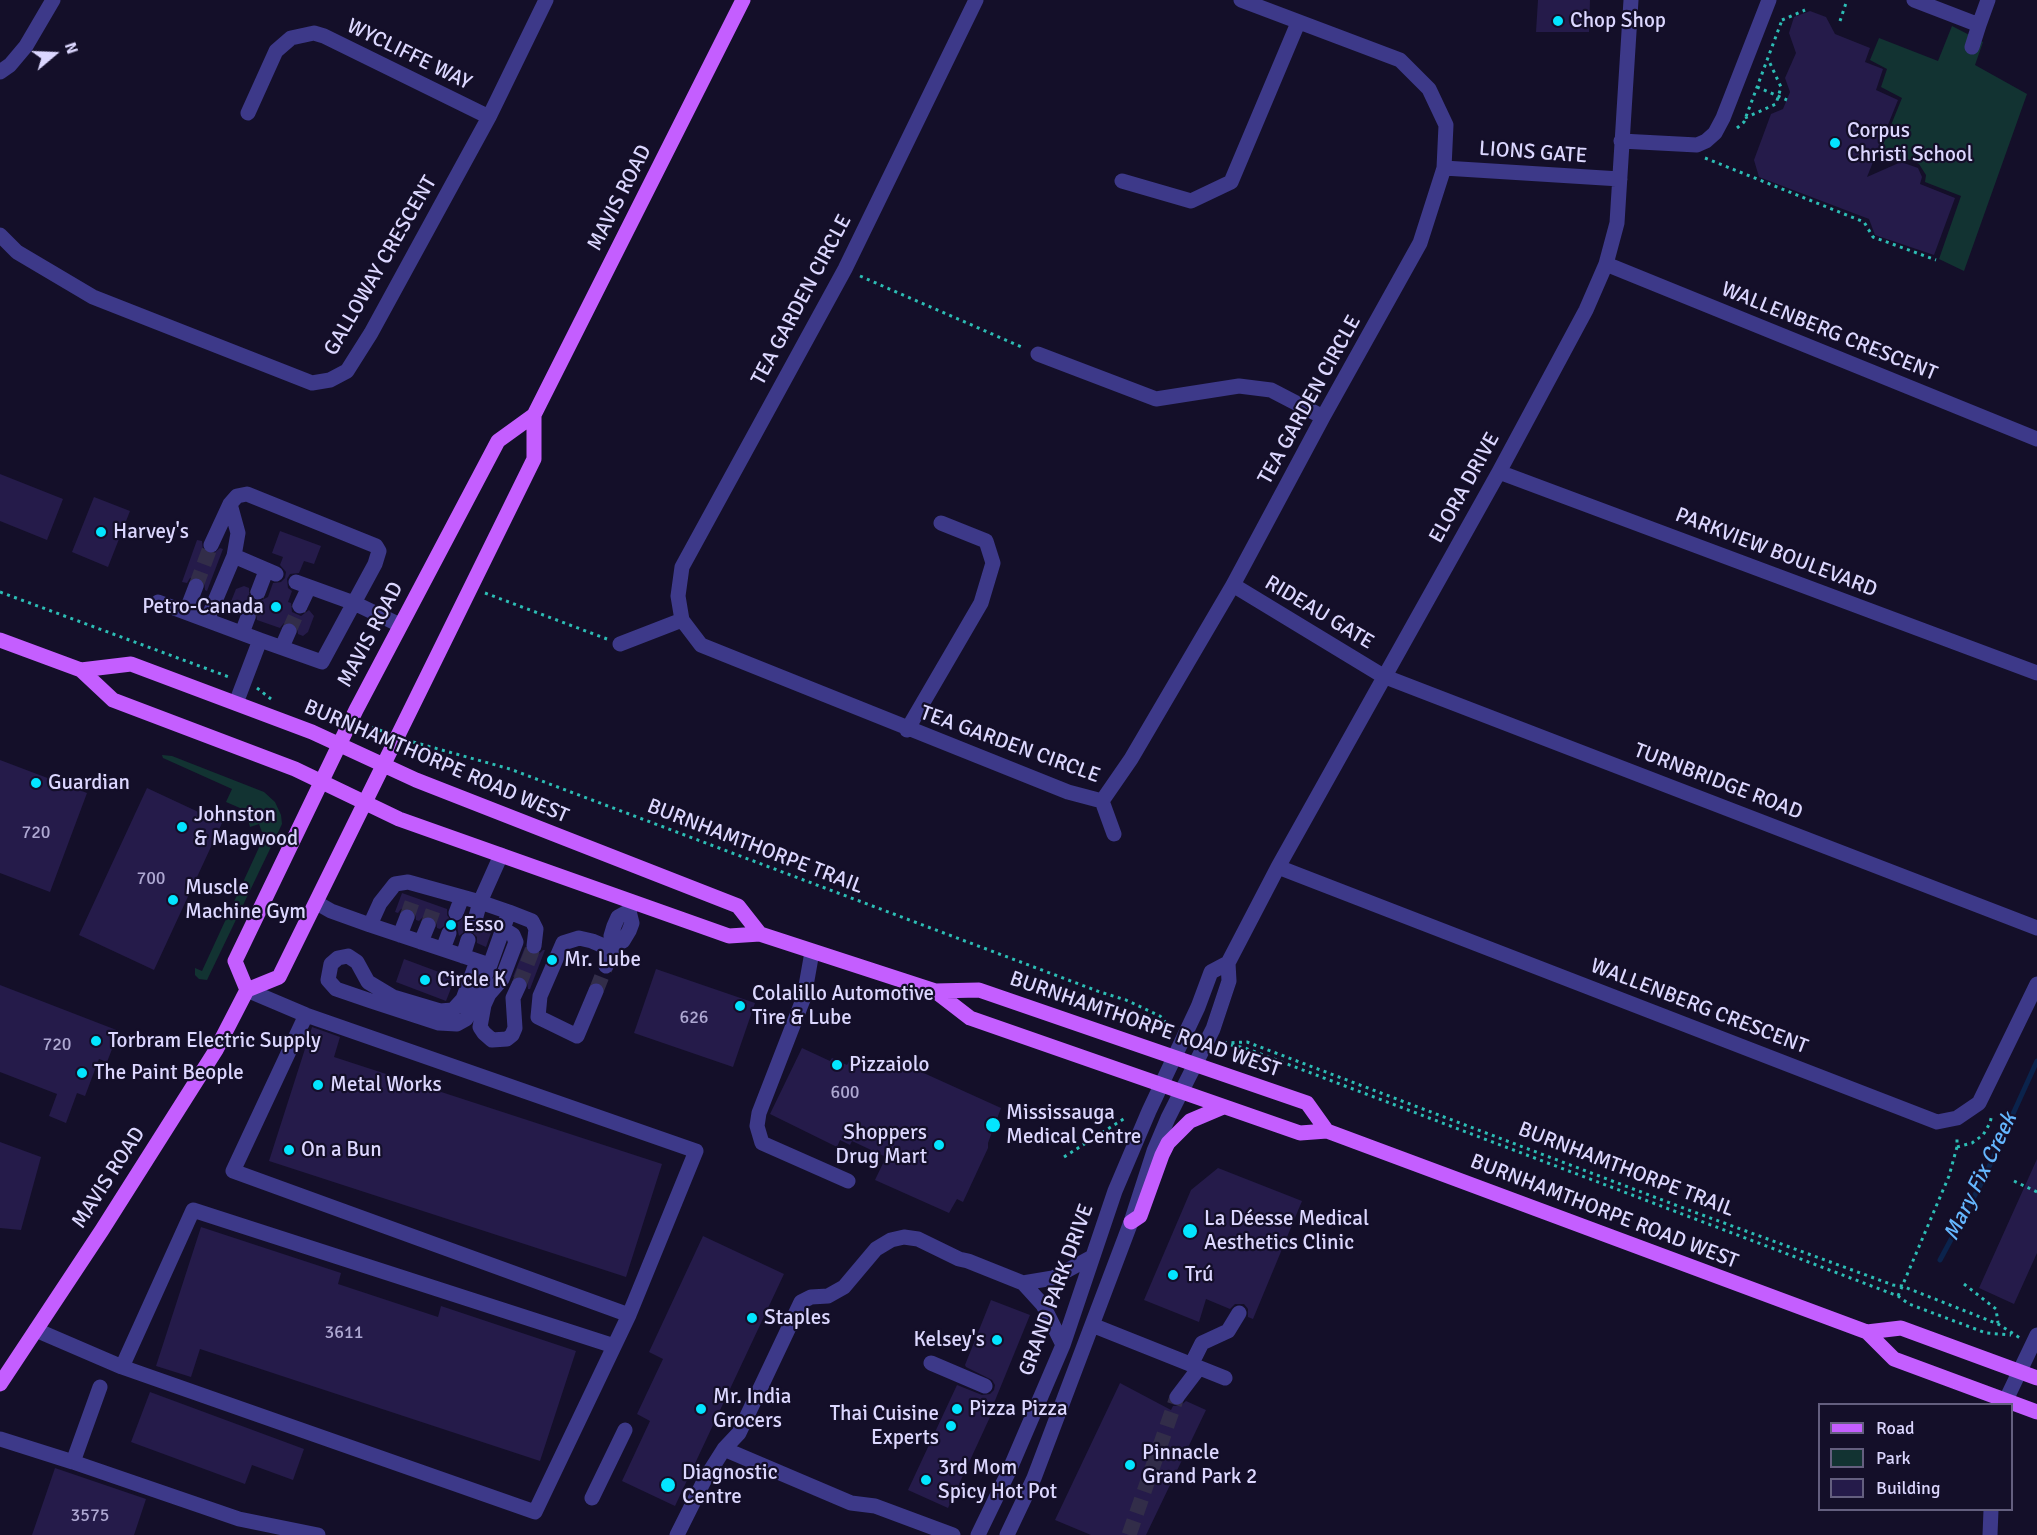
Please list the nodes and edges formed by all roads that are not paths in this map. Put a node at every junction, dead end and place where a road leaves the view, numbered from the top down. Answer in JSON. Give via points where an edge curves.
{"nodes":[{"id":1,"x":53,"y":0,"type":"edge"},
{"id":2,"x":546,"y":0,"type":"edge"},
{"id":3,"x":744,"y":0,"type":"edge"},
{"id":4,"x":976,"y":0,"type":"edge"},
{"id":5,"x":1242,"y":0,"type":"edge"},
{"id":6,"x":1631,"y":0,"type":"edge"},
{"id":7,"x":1769,"y":0,"type":"edge"},
{"id":8,"x":1914,"y":0,"type":"edge"},
{"id":9,"x":1988,"y":0,"type":"edge"},
{"id":10,"x":1298,"y":23,"type":"junction"},
{"id":11,"x":1979,"y":25,"type":"junction"},
{"id":12,"x":1972,"y":46,"type":"dead end"},
{"id":13,"x":0,"y":72,"type":"edge"},
{"id":14,"x":248,"y":113,"type":"dead end"},
{"id":15,"x":489,"y":117,"type":"junction"},
{"id":16,"x":1622,"y":141,"type":"junction"},
{"id":17,"x":1444,"y":168,"type":"junction"},
{"id":18,"x":1620,"y":179,"type":"junction"},
{"id":19,"x":1122,"y":181,"type":"dead end"},
{"id":20,"x":0,"y":235,"type":"edge"},
{"id":21,"x":1606,"y":264,"type":"junction"},
{"id":22,"x":1038,"y":354,"type":"road end"},
{"id":23,"x":534,"y":415,"type":"junction"},
{"id":24,"x":1323,"y":417,"type":"junction"},
{"id":25,"x":2037,"y":439,"type":"edge"},
{"id":26,"x":1499,"y":472,"type":"junction"},
{"id":27,"x":230,"y":504,"type":"junction"},
{"id":28,"x":941,"y":523,"type":"dead end"},
{"id":29,"x":211,"y":545,"type":"tunnel mouth"},
{"id":30,"x":234,"y":556,"type":"junction"},
{"id":31,"x":1233,"y":585,"type":"junction"},
{"id":32,"x":196,"y":586,"type":"tunnel mouth"},
{"id":33,"x":258,"y":592,"type":"tunnel mouth"},
{"id":34,"x":158,"y":602,"type":"dead end"},
{"id":35,"x":354,"y":603,"type":"junction"},
{"id":36,"x":300,"y":606,"type":"tunnel mouth"},
{"id":37,"x":186,"y":612,"type":"junction"},
{"id":38,"x":248,"y":617,"type":"tunnel mouth"},
{"id":39,"x":207,"y":620,"type":"junction"},
{"id":40,"x":682,"y":620,"type":"junction"},
{"id":41,"x":400,"y":625,"type":"junction"},
{"id":42,"x":289,"y":631,"type":"tunnel mouth"},
{"id":43,"x":242,"y":633,"type":"junction"},
{"id":44,"x":0,"y":640,"type":"edge"},
{"id":45,"x":260,"y":640,"type":"junction"},
{"id":46,"x":620,"y":644,"type":"road end"},
{"id":47,"x":282,"y":647,"type":"junction"},
{"id":48,"x":81,"y":670,"type":"junction"},
{"id":49,"x":2037,"y":673,"type":"edge"},
{"id":50,"x":1383,"y":676,"type":"junction"},
{"id":51,"x":236,"y":704,"type":"junction"},
{"id":52,"x":908,"y":729,"type":"junction"},
{"id":53,"x":339,"y":745,"type":"junction"},
{"id":54,"x":383,"y":765,"type":"junction"},
{"id":55,"x":321,"y":782,"type":"junction"},
{"id":56,"x":1102,"y":801,"type":"junction"},
{"id":57,"x":366,"y":803,"type":"junction"},
{"id":58,"x":1114,"y":834,"type":"dead end"},
{"id":59,"x":501,"y":855,"type":"junction"},
{"id":60,"x":1278,"y":867,"type":"junction"},
{"id":61,"x":462,"y":897,"type":"junction"},
{"id":62,"x":480,"y":902,"type":"junction"},
{"id":63,"x":317,"y":903,"type":"junction"},
{"id":64,"x":631,"y":907,"type":"junction"},
{"id":65,"x":508,"y":912,"type":"junction"},
{"id":66,"x":456,"y":913,"type":"dead end"},
{"id":67,"x":407,"y":917,"type":"tunnel mouth"},
{"id":68,"x":475,"y":920,"type":"dead end"},
{"id":69,"x":370,"y":925,"type":"junction"},
{"id":70,"x":428,"y":925,"type":"tunnel mouth"},
{"id":71,"x":2037,"y":928,"type":"edge"},
{"id":72,"x":503,"y":929,"type":"junction"},
{"id":73,"x":449,"y":933,"type":"dead end"},
{"id":74,"x":760,"y":934,"type":"junction"},
{"id":75,"x":400,"y":935,"type":"junction"},
{"id":76,"x":468,"y":940,"type":"dead end"},
{"id":77,"x":421,"y":942,"type":"junction"},
{"id":78,"x":534,"y":946,"type":"tunnel mouth"},
{"id":79,"x":614,"y":947,"type":"junction"},
{"id":80,"x":443,"y":949,"type":"junction"},
{"id":81,"x":812,"y":952,"type":"junction"},
{"id":82,"x":476,"y":960,"type":"junction"},
{"id":83,"x":1228,"y":963,"type":"junction"},
{"id":84,"x":606,"y":966,"type":"tunnel mouth"},
{"id":85,"x":2037,"y":984,"type":"edge"},
{"id":86,"x":519,"y":985,"type":"tunnel mouth"},
{"id":87,"x":247,"y":990,"type":"junction"},
{"id":88,"x":596,"y":991,"type":"tunnel mouth"},
{"id":89,"x":934,"y":991,"type":"junction"},
{"id":90,"x":306,"y":1015,"type":"junction"},
{"id":91,"x":1173,"y":1057,"type":"junction"},
{"id":92,"x":1195,"y":1065,"type":"junction"},
{"id":93,"x":1161,"y":1084,"type":"junction"},
{"id":94,"x":1181,"y":1092,"type":"junction"},
{"id":95,"x":1223,"y":1107,"type":"junction"},
{"id":96,"x":1327,"y":1131,"type":"junction"},
{"id":97,"x":848,"y":1181,"type":"dead end"},
{"id":98,"x":1131,"y":1222,"type":"junction"},
{"id":99,"x":1092,"y":1257,"type":"junction"},
{"id":100,"x":1023,"y":1283,"type":"junction"},
{"id":101,"x":1239,"y":1313,"type":"dead end"},
{"id":102,"x":629,"y":1315,"type":"junction"},
{"id":103,"x":1092,"y":1324,"type":"junction"},
{"id":104,"x":36,"y":1330,"type":"junction"},
{"id":105,"x":1867,"y":1332,"type":"junction"},
{"id":106,"x":2037,"y":1335,"type":"edge"},
{"id":107,"x":1063,"y":1345,"type":"junction"},
{"id":108,"x":614,"y":1346,"type":"junction"},
{"id":109,"x":931,"y":1363,"type":"dead end"},
{"id":110,"x":1195,"y":1366,"type":"junction"},
{"id":111,"x":122,"y":1367,"type":"junction"},
{"id":112,"x":2019,"y":1372,"type":"junction"},
{"id":113,"x":2,"y":1378,"type":"edge"},
{"id":114,"x":1225,"y":1378,"type":"dead end"},
{"id":115,"x":2037,"y":1378,"type":"edge"},
{"id":116,"x":985,"y":1386,"type":"dead end"},
{"id":117,"x":100,"y":1387,"type":"dead end"},
{"id":118,"x":1177,"y":1397,"type":"tunnel mouth"},
{"id":119,"x":2005,"y":1402,"type":"edge"},
{"id":120,"x":2013,"y":1404,"type":"edge"},
{"id":121,"x":2037,"y":1412,"type":"edge"},
{"id":122,"x":625,"y":1430,"type":"dead end"},
{"id":123,"x":0,"y":1439,"type":"edge"},
{"id":124,"x":724,"y":1449,"type":"junction"},
{"id":125,"x":73,"y":1462,"type":"junction"},
{"id":126,"x":592,"y":1498,"type":"dead end"},
{"id":127,"x":1991,"y":1511,"type":"edge"},
{"id":128,"x":318,"y":1535,"type":"edge"},
{"id":129,"x":677,"y":1535,"type":"edge"},
{"id":130,"x":953,"y":1535,"type":"edge"},
{"id":131,"x":978,"y":1535,"type":"edge"},
{"id":132,"x":1007,"y":1535,"type":"edge"},
{"id":133,"x":1990,"y":1535,"type":"edge"}],
"edges":[{"from":1,"to":13,"type":"street","via":[[26,46]]},
{"from":2,"to":15,"type":"street","name":"GALLOWAY CRESCENT"},
{"from":3,"to":23,"type":"main road","name":"MAVIS ROAD"},
{"from":4,"to":40,"type":"street","name":"TEA GARDEN CIRCLE","via":[[845,269],[682,567],[678,596]]},
{"from":5,"to":10,"type":"street","name":"TEA GARDEN CIRCLE"},
{"from":6,"to":16,"type":"street","name":"ELORA DRIVE"},
{"from":7,"to":16,"type":"street","via":[[1715,133],[1697,145]]},
{"from":8,"to":11,"type":"street"},
{"from":9,"to":11,"type":"street"},
{"from":10,"to":17,"type":"street","name":"TEA GARDEN CIRCLE","via":[[1400,60],[1429,89],[1446,125]]},
{"from":10,"to":19,"type":"street","via":[[1231,182],[1191,201]]},
{"from":11,"to":12,"type":"street"},
{"from":14,"to":15,"type":"street","name":"WYCLIFFE WAY","via":[[276,51],[291,38],[314,33]]},
{"from":15,"to":20,"type":"street","name":"GALLOWAY CRESCENT","via":[[357,357],[347,371],[330,380],[312,383],[93,297],[17,252]]},
{"from":16,"to":18,"type":"street","name":"ELORA DRIVE"},
{"from":17,"to":18,"type":"street","name":"LIONS GATE"},
{"from":17,"to":24,"type":"street","name":"TEA GARDEN CIRCLE","via":[[1420,243]]},
{"from":18,"to":21,"type":"street","name":"ELORA DRIVE","via":[[1617,223]]},
{"from":21,"to":25,"type":"street","name":"WALLENBERG CRESCENT"},
{"from":21,"to":26,"type":"street","name":"ELORA DRIVE","via":[[1586,310]]},
{"from":22,"to":24,"type":"street","via":[[1156,399],[1239,386],[1271,390]]},
{"from":23,"to":41,"type":"main road","name":"MAVIS ROAD","via":[[498,441]]},
{"from":23,"to":54,"type":"main road","name":"MAVIS ROAD","via":[[534,459]]},
{"from":24,"to":31,"type":"street","name":"TEA GARDEN CIRCLE"},
{"from":26,"to":49,"type":"street","name":"PARKVIEW BOULEVARD"},
{"from":26,"to":50,"type":"street","name":"ELORA DRIVE"},
{"from":27,"to":29,"type":"street"},
{"from":27,"to":30,"type":"street","via":[[238,533]]},
{"from":27,"to":35,"type":"street","via":[[237,496],[247,494],[376,546],[379,551],[375,564]]},
{"from":28,"to":52,"type":"street","via":[[986,541],[993,563],[981,603]]},
{"from":30,"to":33,"type":"street","via":[[271,572]]},
{"from":30,"to":39,"type":"street"},
{"from":31,"to":50,"type":"street","name":"RIDEAU GATE"},
{"from":31,"to":56,"type":"street","name":"TEA GARDEN CIRCLE","via":[[1131,759]]},
{"from":32,"to":37,"type":"street"},
{"from":34,"to":37,"type":"street"},
{"from":35,"to":36,"type":"street","via":[[302,584]]},
{"from":35,"to":41,"type":"street"},
{"from":35,"to":47,"type":"street","via":[[322,662]]},
{"from":37,"to":39,"type":"street"},
{"from":38,"to":43,"type":"street"},
{"from":39,"to":43,"type":"street"},
{"from":40,"to":46,"type":"street"},
{"from":40,"to":52,"type":"street","name":"TEA GARDEN CIRCLE","via":[[701,645]]},
{"from":41,"to":53,"type":"main road","name":"MAVIS ROAD"},
{"from":42,"to":47,"type":"street"},
{"from":43,"to":45,"type":"street"},
{"from":44,"to":48,"type":"main road","name":"BURNHAMTHORPE ROAD WEST"},
{"from":45,"to":47,"type":"street"},
{"from":45,"to":51,"type":"street"},
{"from":48,"to":51,"type":"main road","name":"BURNHAMTHORPE ROAD WEST","via":[[131,664]]},
{"from":48,"to":55,"type":"main road","name":"BURNHAMTHORPE ROAD WEST","via":[[113,700]]},
{"from":50,"to":60,"type":"street","name":"ELORA DRIVE"},
{"from":50,"to":71,"type":"street","name":"TURNBRIDGE ROAD"},
{"from":51,"to":53,"type":"main road","name":"BURNHAMTHORPE ROAD WEST"},
{"from":52,"to":56,"type":"street","name":"TEA GARDEN CIRCLE","via":[[1068,792]]},
{"from":53,"to":54,"type":"main road","name":"BURNHAMTHORPE ROAD WEST"},
{"from":53,"to":55,"type":"main road","name":"MAVIS ROAD"},
{"from":54,"to":57,"type":"main road","name":"MAVIS ROAD"},
{"from":54,"to":74,"type":"main road","name":"BURNHAMTHORPE ROAD WEST","via":[[738,906]]},
{"from":55,"to":57,"type":"main road","name":"BURNHAMTHORPE ROAD WEST"},
{"from":55,"to":87,"type":"main road","name":"MAVIS ROAD","via":[[235,961]]},
{"from":56,"to":58,"type":"street"},
{"from":57,"to":59,"type":"main road","name":"BURNHAMTHORPE ROAD WEST","via":[[399,819]]},
{"from":57,"to":63,"type":"main road","name":"MAVIS ROAD"},
{"from":59,"to":62,"type":"street"},
{"from":59,"to":64,"type":"main road","name":"BURNHAMTHORPE ROAD WEST"},
{"from":60,"to":83,"type":"street","name":"ELORA DRIVE"},
{"from":60,"to":85,"type":"street","name":"WALLENBERG CRESCENT","via":[[1937,1122],[1957,1118],[1979,1103]]},
{"from":61,"to":62,"type":"street"},
{"from":61,"to":66,"type":"street"},
{"from":61,"to":69,"type":"street","via":[[437,898],[416,891],[408,882],[395,884]]},
{"from":62,"to":65,"type":"street"},
{"from":62,"to":68,"type":"street"},
{"from":63,"to":69,"type":"street"},
{"from":63,"to":87,"type":"main road","name":"MAVIS ROAD","via":[[279,977]]},
{"from":64,"to":74,"type":"main road","name":"BURNHAMTHORPE ROAD WEST","via":[[729,936]]},
{"from":64,"to":79,"type":"street","via":[[618,917],[614,926]]},
{"from":65,"to":72,"type":"street"},
{"from":65,"to":78,"type":"street","via":[[532,921],[536,929]]},
{"from":67,"to":75,"type":"street"},
{"from":69,"to":75,"type":"street"},
{"from":70,"to":77,"type":"street"},
{"from":72,"to":82,"type":"street"},
{"from":72,"to":86,"type":"street","via":[[516,942],[502,979],[484,1005],[480,1027],[492,1040],[512,1035],[513,998]]},
{"from":73,"to":80,"type":"street"},
{"from":74,"to":81,"type":"main road","name":"BURNHAMTHORPE ROAD WEST"},
{"from":75,"to":77,"type":"street"},
{"from":76,"to":82,"type":"street"},
{"from":77,"to":80,"type":"street"},
{"from":79,"to":84,"type":"street"},
{"from":79,"to":88,"type":"street","via":[[579,938],[563,943],[540,996],[538,1017],[577,1036]]},
{"from":80,"to":82,"type":"street"},
{"from":81,"to":89,"type":"main road","name":"BURNHAMTHORPE ROAD WEST"},
{"from":81,"to":97,"type":"street","via":[[804,997],[757,1126],[762,1143]]},
{"from":82,"to":82,"type":"street","via":[[466,1019],[457,1024],[439,1023],[371,1001],[336,989],[328,980],[331,964],[348,956],[357,962],[368,982],[393,997],[440,1011],[453,1010],[463,999]]},
{"from":83,"to":91,"type":"street","name":"ELORA DRIVE","via":[[1211,972]]},
{"from":83,"to":92,"type":"street","name":"ELORA DRIVE","via":[[1229,981],[1213,1029]]},
{"from":87,"to":90,"type":"street"},
{"from":87,"to":104,"type":"main road","name":"MAVIS ROAD","via":[[216,1050]]},
{"from":89,"to":91,"type":"main road","name":"BURNHAMTHORPE ROAD WEST","via":[[979,990]]},
{"from":89,"to":93,"type":"main road","name":"BURNHAMTHORPE ROAD WEST","via":[[970,1018]]},
{"from":90,"to":102,"type":"street","via":[[696,1151]]},
{"from":90,"to":102,"type":"street","via":[[233,1171]]},
{"from":91,"to":92,"type":"main road","name":"BURNHAMTHORPE ROAD WEST"},
{"from":91,"to":93,"type":"street","name":"GRAND PARK DRIVE"},
{"from":92,"to":94,"type":"street","name":"GRAND PARK DRIVE"},
{"from":92,"to":96,"type":"main road","name":"BURNHAMTHORPE ROAD WEST","via":[[1307,1103]]},
{"from":93,"to":94,"type":"main road","name":"BURNHAMTHORPE ROAD WEST"},
{"from":93,"to":99,"type":"street","name":"GRAND PARK DRIVE","via":[[1115,1191]]},
{"from":94,"to":95,"type":"main road","name":"BURNHAMTHORPE ROAD WEST"},
{"from":94,"to":98,"type":"street","name":"GRAND PARK DRIVE","via":[[1155,1151]]},
{"from":95,"to":96,"type":"main road","name":"BURNHAMTHORPE ROAD WEST","via":[[1300,1133]]},
{"from":95,"to":98,"type":"main road","via":[[1190,1121],[1168,1143],[1140,1216]]},
{"from":96,"to":105,"type":"main road","name":"BURNHAMTHORPE ROAD WEST"},
{"from":98,"to":103,"type":"street","name":"GRAND PARK DRIVE"},
{"from":99,"to":100,"type":"street","via":[[1053,1278]]},
{"from":99,"to":107,"type":"street","name":"GRAND PARK DRIVE"},
{"from":100,"to":107,"type":"street","via":[[1043,1305]]},
{"from":100,"to":124,"type":"street","via":[[918,1239],[891,1240],[876,1249],[844,1287],[828,1296],[801,1302],[739,1433]]},
{"from":101,"to":110,"type":"street","via":[[1228,1331],[1202,1343]]},
{"from":102,"to":108,"type":"street"},
{"from":103,"to":110,"type":"street"},
{"from":103,"to":132,"type":"street","name":"GRAND PARK DRIVE","via":[[1034,1478]]},
{"from":104,"to":111,"type":"street"},
{"from":104,"to":113,"type":"main road","name":"MAVIS ROAD"},
{"from":105,"to":112,"type":"main road","name":"BURNHAMTHORPE ROAD WEST","via":[[1901,1328]]},
{"from":105,"to":119,"type":"main road","name":"BURNHAMTHORPE ROAD WEST","via":[[1894,1359]]},
{"from":106,"to":112,"type":"street"},
{"from":107,"to":131,"type":"street","name":"GRAND PARK DRIVE"},
{"from":108,"to":111,"type":"street","via":[[193,1210]]},
{"from":108,"to":111,"type":"street","via":[[535,1512]]},
{"from":109,"to":116,"type":"street"},
{"from":110,"to":114,"type":"street"},
{"from":110,"to":118,"type":"street"},
{"from":112,"to":115,"type":"main road","name":"BURNHAMTHORPE ROAD WEST"},
{"from":112,"to":119,"type":"street"},
{"from":117,"to":125,"type":"street"},
{"from":120,"to":121,"type":"main road","name":"BURNHAMTHORPE ROAD WEST"},
{"from":122,"to":126,"type":"street"},
{"from":123,"to":125,"type":"street"},
{"from":124,"to":129,"type":"street"},
{"from":124,"to":130,"type":"street","via":[[851,1503],[875,1506]]},
{"from":125,"to":128,"type":"street","via":[[239,1519]]},
{"from":127,"to":133,"type":"street"}]}
